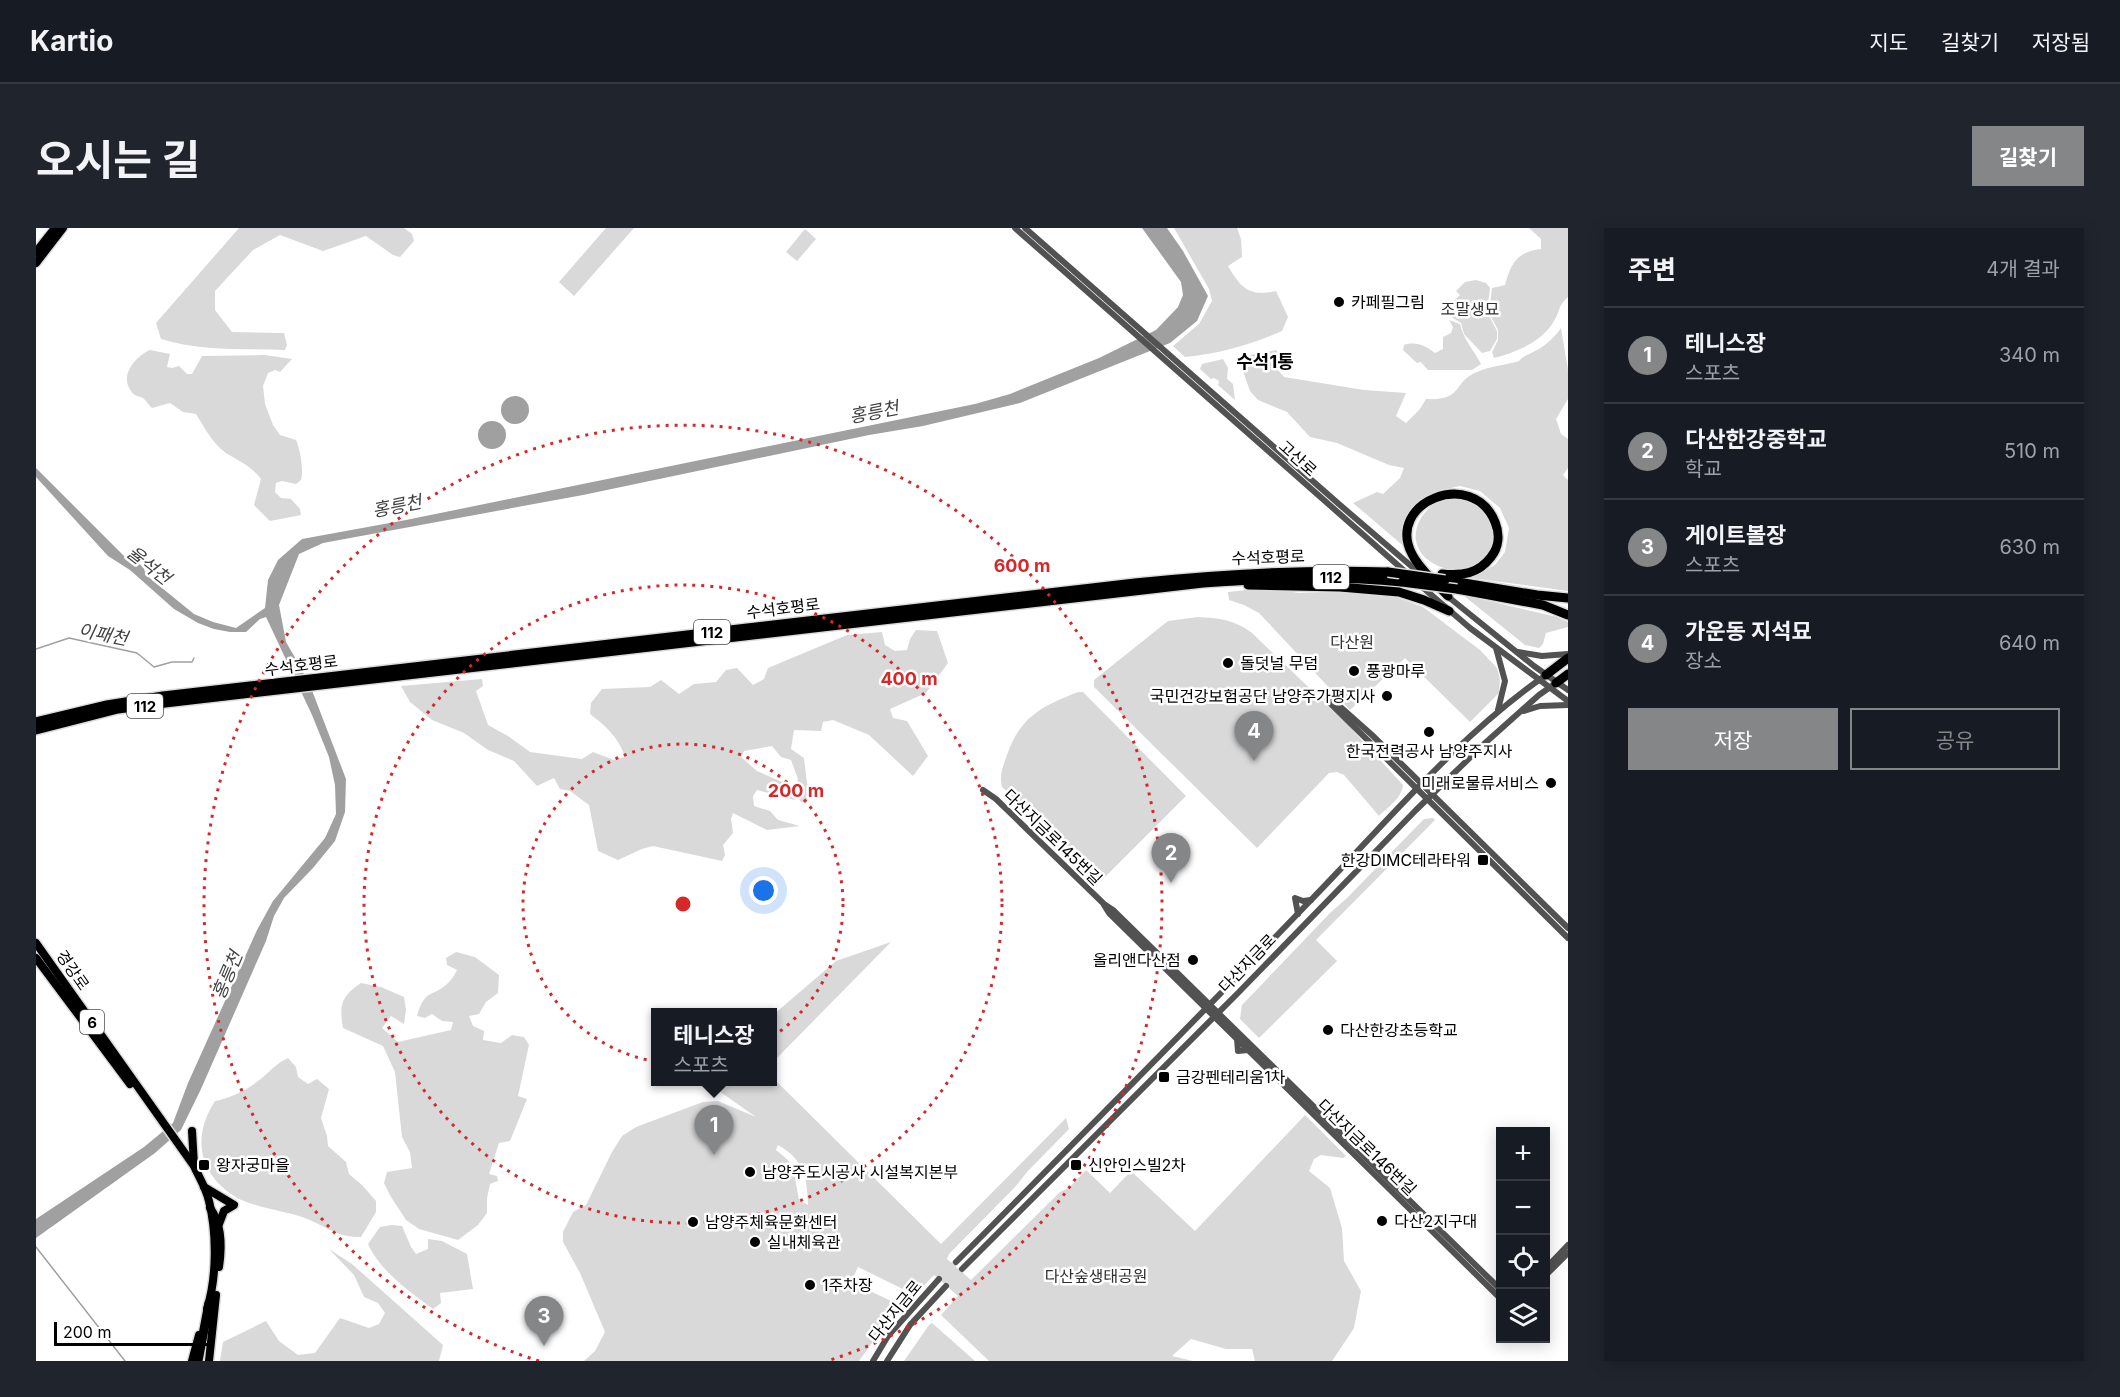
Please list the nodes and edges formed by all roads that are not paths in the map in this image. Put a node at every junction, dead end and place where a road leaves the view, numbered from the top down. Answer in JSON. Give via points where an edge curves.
{"nodes":[{"id":1,"x":56,"y":228,"type":"edge"},
{"id":2,"x":63,"y":228,"type":"edge"},
{"id":3,"x":1015,"y":228,"type":"edge"},
{"id":4,"x":1025,"y":228,"type":"edge"},
{"id":5,"x":36,"y":252,"type":"edge"},
{"id":6,"x":36,"y":263,"type":"edge"},
{"id":7,"x":1443,"y":577,"type":"junction"},
{"id":8,"x":1260,"y":578,"type":"junction"},
{"id":9,"x":1401,"y":578,"type":"junction"},
{"id":10,"x":1448,"y":596,"type":"junction"},
{"id":11,"x":1568,"y":598,"type":"edge"},
{"id":12,"x":1536,"y":599,"type":"junction"},
{"id":13,"x":1449,"y":611,"type":"junction"},
{"id":14,"x":1568,"y":615,"type":"edge"},
{"id":15,"x":1496,"y":648,"type":"junction"},
{"id":16,"x":1515,"y":651,"type":"junction"},
{"id":17,"x":1568,"y":656,"type":"edge"},
{"id":18,"x":1568,"y":674,"type":"edge"},
{"id":19,"x":1542,"y":677,"type":"junction"},
{"id":20,"x":1553,"y":685,"type":"junction"},
{"id":21,"x":255,"y":688,"type":"junction"},
{"id":22,"x":1568,"y":690,"type":"edge"},
{"id":23,"x":1568,"y":703,"type":"edge"},
{"id":24,"x":1498,"y":710,"type":"junction"},
{"id":25,"x":1520,"y":712,"type":"junction"},
{"id":26,"x":36,"y":722,"type":"edge"},
{"id":27,"x":36,"y":729,"type":"edge"},
{"id":28,"x":1420,"y":788,"type":"junction"},
{"id":29,"x":983,"y":790,"type":"dead end"},
{"id":30,"x":1429,"y":797,"type":"junction"},
{"id":31,"x":1311,"y":900,"type":"junction"},
{"id":32,"x":1298,"y":914,"type":"junction"},
{"id":33,"x":1568,"y":928,"type":"edge"},
{"id":34,"x":1568,"y":938,"type":"edge"},
{"id":35,"x":36,"y":943,"type":"edge"},
{"id":36,"x":36,"y":958,"type":"edge"},
{"id":37,"x":1207,"y":1006,"type":"junction"},
{"id":38,"x":1216,"y":1015,"type":"junction"},
{"id":39,"x":147,"y":1102,"type":"junction"},
{"id":40,"x":192,"y":1131,"type":"dead end"},
{"id":41,"x":194,"y":1166,"type":"junction"},
{"id":42,"x":204,"y":1187,"type":"junction"},
{"id":43,"x":210,"y":1207,"type":"junction"},
{"id":44,"x":218,"y":1224,"type":"junction"},
{"id":45,"x":1568,"y":1245,"type":"edge"},
{"id":46,"x":1568,"y":1252,"type":"edge"},
{"id":47,"x":956,"y":1262,"type":"tunnel mouth"},
{"id":48,"x":1550,"y":1263,"type":"edge"},
{"id":49,"x":962,"y":1269,"type":"tunnel mouth"},
{"id":50,"x":1550,"y":1270,"type":"edge"},
{"id":51,"x":939,"y":1279,"type":"tunnel mouth"},
{"id":52,"x":1496,"y":1285,"type":"edge"},
{"id":53,"x":946,"y":1286,"type":"tunnel mouth"},
{"id":54,"x":1496,"y":1294,"type":"edge"},
{"id":55,"x":212,"y":1304,"type":"junction"},
{"id":56,"x":192,"y":1361,"type":"edge"},
{"id":57,"x":198,"y":1361,"type":"edge"},
{"id":58,"x":204,"y":1361,"type":"edge"},
{"id":59,"x":209,"y":1361,"type":"edge"},
{"id":60,"x":873,"y":1361,"type":"edge"},
{"id":61,"x":887,"y":1361,"type":"edge"}],
"edges":[{"from":1,"to":5,"type":"main road"},
{"from":2,"to":6,"type":"main road"},
{"from":3,"to":13,"type":"street","name":"고산로"},
{"from":4,"to":10,"type":"street","name":"고산로"},
{"from":7,"to":9,"type":"highway","name":"수석호평로","number":"112","bridge":true},
{"from":7,"to":10,"type":"highway","via":[[1473,572],[1495,551],[1495,520],[1470,497],[1452,494],[1431,499],[1408,526],[1412,554]]},
{"from":7,"to":12,"type":"highway","name":"수석호평로","number":"112"},
{"from":8,"to":9,"type":"highway","name":"수석호평로","number":"112"},
{"from":8,"to":9,"type":"highway","name":"수석호평로","number":"112","bridge":true,"via":[[1329,570],[1388,572]]},
{"from":8,"to":13,"type":"highway","via":[[1399,592]]},
{"from":8,"to":21,"type":"highway","name":"수석호평로","number":"112","via":[[1203,579]]},
{"from":9,"to":12,"type":"highway","name":"수석호평로","number":"112","bridge":true},
{"from":10,"to":16,"type":"street","name":"고산로"},
{"from":11,"to":12,"type":"highway"},
{"from":12,"to":14,"type":"highway"},
{"from":13,"to":15,"type":"street","name":"고산로"},
{"from":15,"to":19,"type":"street","name":"고산로"},
{"from":15,"to":24,"type":"street","via":[[1505,681]]},
{"from":16,"to":17,"type":"street"},
{"from":16,"to":19,"type":"street","name":"고산로"},
{"from":17,"to":19,"type":"highway"},
{"from":18,"to":20,"type":"highway"},
{"from":19,"to":20,"type":"street","name":"고산로"},
{"from":19,"to":24,"type":"street","name":"다산지금로"},
{"from":20,"to":22,"type":"street","name":"고산로"},
{"from":20,"to":23,"type":"street","name":"고산로"},
{"from":20,"to":25,"type":"street","name":"다산지금로"},
{"from":21,"to":26,"type":"highway","name":"수석호평로","number":"112","via":[[107,705]]},
{"from":21,"to":27,"type":"highway","name":"수석호평로","number":"112","via":[[118,709]]},
{"from":23,"to":25,"type":"street"},
{"from":24,"to":28,"type":"street","name":"다산지금로"},
{"from":25,"to":30,"type":"street","name":"다산지금로"},
{"from":28,"to":28,"type":"street","via":[[1372,735],[1324,694],[1330,703]]},
{"from":28,"to":30,"type":"street"},
{"from":28,"to":31,"type":"street","name":"다산지금로"},
{"from":29,"to":37,"type":"street","name":"다산지금로145번길","via":[[1113,910]]},
{"from":30,"to":33,"type":"street"},
{"from":30,"to":34,"type":"street"},
{"from":30,"to":38,"type":"street","name":"다산지금로"},
{"from":31,"to":32,"type":"street","name":"다산지금로"},
{"from":31,"to":32,"type":"street","via":[[1295,898]]},
{"from":32,"to":37,"type":"street","name":"다산지금로"},
{"from":35,"to":39,"type":"main road","name":"경강로","number":"6"},
{"from":36,"to":39,"type":"main road","name":"경강로","number":"6"},
{"from":37,"to":38,"type":"street","name":"다산지금로145번길"},
{"from":37,"to":47,"type":"street","name":"다산지금로"},
{"from":38,"to":49,"type":"street","name":"다산지금로"},
{"from":38,"to":52,"type":"street","name":"다산지금로146번길"},
{"from":38,"to":54,"type":"street","name":"다산지금로146번길","via":[[1237,1039],[1238,1051],[1248,1050]]},
{"from":39,"to":41,"type":"main road","name":"경강로","number":"6"},
{"from":40,"to":41,"type":"main road"},
{"from":41,"to":42,"type":"main road","name":"경강로","number":"6"},
{"from":42,"to":43,"type":"main road","name":"경강로","number":"6"},
{"from":42,"to":44,"type":"main road","via":[[234,1205],[224,1211]]},
{"from":43,"to":44,"type":"main road","name":"경강로","number":"6"},
{"from":43,"to":55,"type":"main road","name":"경강로","number":"6"},
{"from":44,"to":55,"type":"main road","name":"경강로","number":"6","via":[[220,1262]]},
{"from":45,"to":48,"type":"street"},
{"from":46,"to":50,"type":"street"},
{"from":51,"to":60,"type":"street","name":"다산지금로","via":[[888,1336]]},
{"from":53,"to":61,"type":"street","name":"다산지금로","via":[[910,1325]]},
{"from":55,"to":56,"type":"main road","name":"경강로","number":"6"},
{"from":55,"to":57,"type":"highway"},
{"from":55,"to":58,"type":"highway"},
{"from":55,"to":59,"type":"main road","name":"경강로","number":"6"}]}
